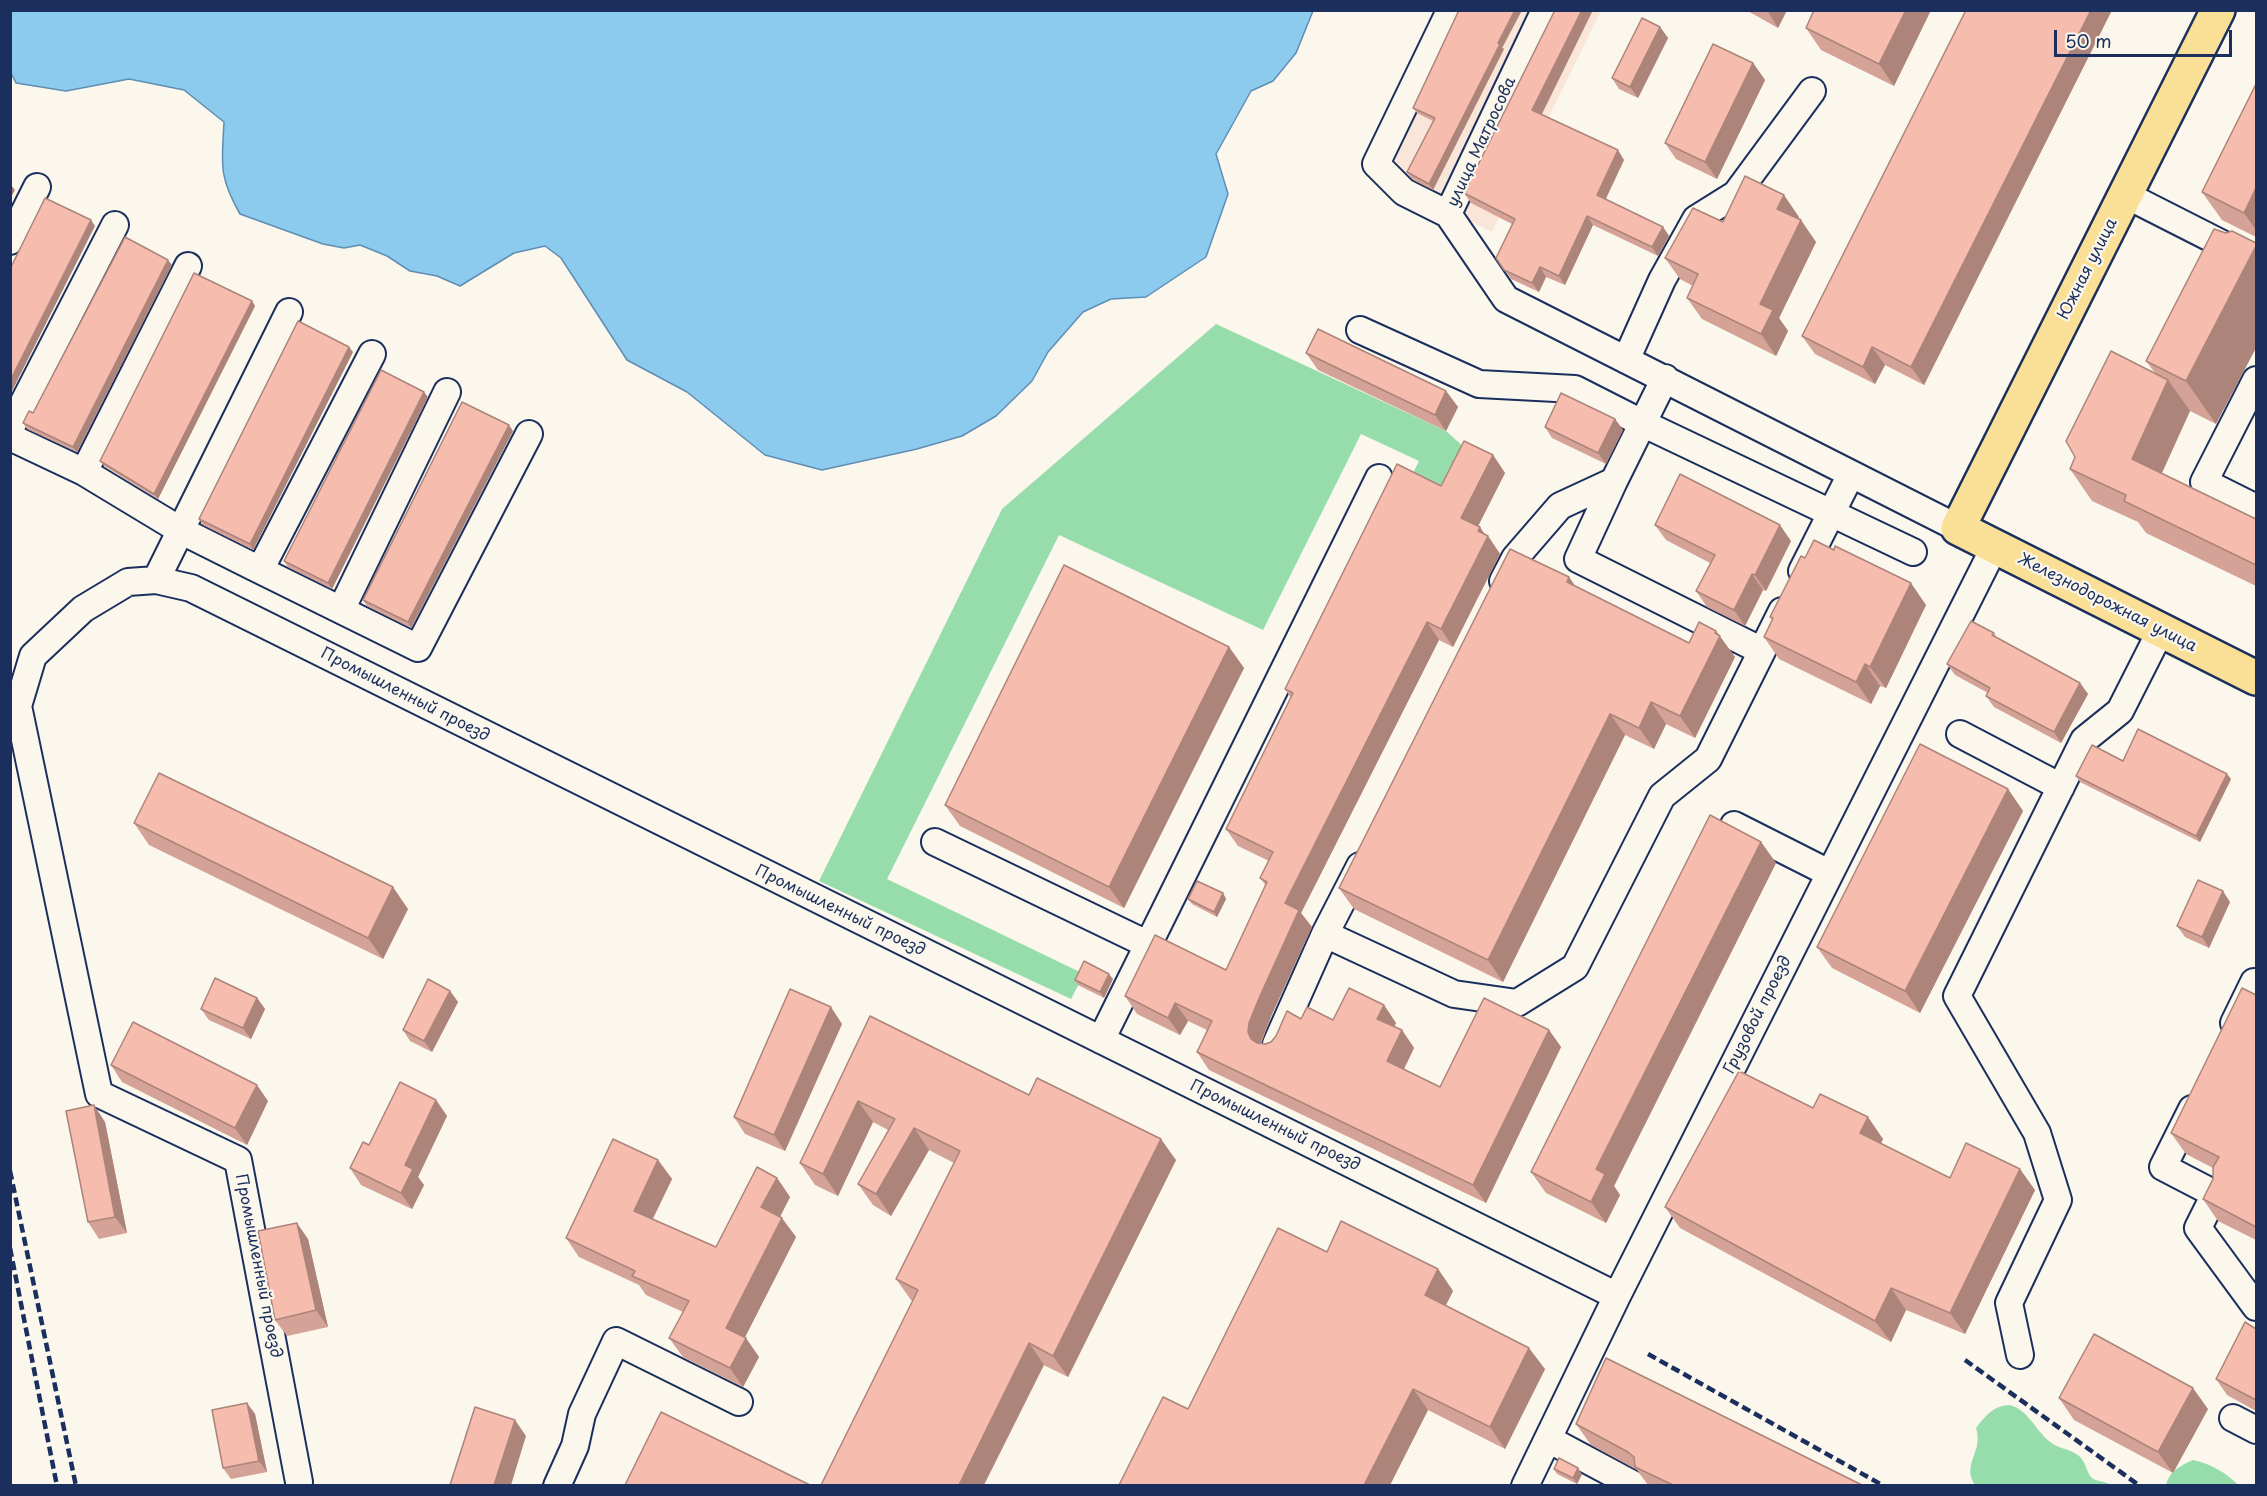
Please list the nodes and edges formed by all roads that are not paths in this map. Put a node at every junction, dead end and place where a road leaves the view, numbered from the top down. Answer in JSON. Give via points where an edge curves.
{"nodes":[{"id":1,"x":1545,"y":10,"type":"edge"},
{"id":2,"x":2218,"y":10,"type":"edge"},
{"id":3,"x":1448,"y":15,"type":"dead end"},
{"id":4,"x":1812,"y":91,"type":"dead end"},
{"id":5,"x":37,"y":187,"type":"dead end"},
{"id":6,"x":2126,"y":195,"type":"junction"},
{"id":7,"x":1448,"y":214,"type":"junction"},
{"id":8,"x":115,"y":225,"type":"dead end"},
{"id":9,"x":10,"y":242,"type":"edge"},
{"id":10,"x":2256,"y":261,"type":"edge"},
{"id":11,"x":188,"y":266,"type":"dead end"},
{"id":12,"x":289,"y":312,"type":"dead end"},
{"id":13,"x":1360,"y":330,"type":"dead end"},
{"id":14,"x":372,"y":354,"type":"dead end"},
{"id":15,"x":1626,"y":360,"type":"junction"},
{"id":16,"x":1665,"y":378,"type":"junction"},
{"id":17,"x":2256,"y":380,"type":"edge"},
{"id":18,"x":447,"y":392,"type":"dead end"},
{"id":19,"x":1642,"y":423,"type":"junction"},
{"id":20,"x":10,"y":429,"type":"edge"},
{"id":21,"x":529,"y":434,"type":"dead end"},
{"id":22,"x":10,"y":437,"type":"edge"},
{"id":23,"x":84,"y":472,"type":"junction"},
{"id":24,"x":1851,"y":474,"type":"junction"},
{"id":25,"x":1378,"y":478,"type":"dead end"},
{"id":26,"x":1614,"y":481,"type":"junction"},
{"id":27,"x":2256,"y":508,"type":"edge"},
{"id":28,"x":1831,"y":512,"type":"junction"},
{"id":29,"x":1958,"y":528,"type":"junction"},
{"id":30,"x":180,"y":530,"type":"junction"},
{"id":31,"x":1995,"y":546,"type":"junction"},
{"id":32,"x":1913,"y":552,"type":"dead end"},
{"id":33,"x":260,"y":570,"type":"junction"},
{"id":34,"x":156,"y":580,"type":"junction"},
{"id":35,"x":1494,"y":599,"type":"edge"},
{"id":36,"x":341,"y":610,"type":"junction"},
{"id":37,"x":2161,"y":630,"type":"junction"},
{"id":38,"x":1762,"y":651,"type":"junction"},
{"id":39,"x":2256,"y":678,"type":"edge"},
{"id":40,"x":1959,"y":734,"type":"dead end"},
{"id":41,"x":2061,"y":787,"type":"junction"},
{"id":42,"x":1734,"y":825,"type":"edge"},
{"id":43,"x":1373,"y":840,"type":"edge"},
{"id":44,"x":935,"y":842,"type":"dead end"},
{"id":45,"x":1829,"y":873,"type":"junction"},
{"id":46,"x":1325,"y":934,"type":"junction"},
{"id":47,"x":1149,"y":945,"type":"junction"},
{"id":48,"x":2256,"y":983,"type":"edge"},
{"id":49,"x":1101,"y":1040,"type":"junction"},
{"id":50,"x":2224,"y":1043,"type":"edge"},
{"id":51,"x":1275,"y":1047,"type":"edge"},
{"id":52,"x":2204,"y":1084,"type":"edge"},
{"id":53,"x":1617,"y":1296,"type":"junction"},
{"id":54,"x":2256,"y":1307,"type":"edge"},
{"id":55,"x":2020,"y":1355,"type":"dead end"},
{"id":56,"x":739,"y":1402,"type":"dead end"},
{"id":57,"x":2233,"y":1418,"type":"dead end"},
{"id":58,"x":2256,"y":1430,"type":"edge"},
{"id":59,"x":1548,"y":1438,"type":"junction"},
{"id":60,"x":299,"y":1482,"type":"dead end"},
{"id":61,"x":557,"y":1485,"type":"edge"},
{"id":62,"x":1524,"y":1485,"type":"edge"},
{"id":63,"x":1636,"y":1485,"type":"edge"}],
"edges":[{"from":1,"to":7,"type":"street","name":"улица Матросова"},
{"from":2,"to":6,"type":"main road","name":"Южная улица"},
{"from":3,"to":7,"type":"street","via":[[1376,164],[1404,192]]},
{"from":4,"to":15,"type":"street","via":[[1736,194],[1696,219],[1662,280]]},
{"from":5,"to":9,"type":"street"},
{"from":6,"to":10,"type":"street"},
{"from":6,"to":29,"type":"main road","name":"Южная улица"},
{"from":7,"to":15,"type":"street","name":"улица Матросова","via":[[1506,299]]},
{"from":8,"to":20,"type":"street"},
{"from":11,"to":23,"type":"street"},
{"from":12,"to":30,"type":"street"},
{"from":13,"to":19,"type":"street","via":[[1479,384],[1575,388]]},
{"from":14,"to":33,"type":"street"},
{"from":15,"to":16,"type":"street"},
{"from":16,"to":19,"type":"street"},
{"from":16,"to":24,"type":"street"},
{"from":17,"to":27,"type":"street","via":[[2205,482]]},
{"from":18,"to":36,"type":"street"},
{"from":19,"to":26,"type":"street"},
{"from":19,"to":28,"type":"street"},
{"from":21,"to":36,"type":"street","via":[[418,648]]},
{"from":22,"to":23,"type":"street"},
{"from":23,"to":30,"type":"street"},
{"from":24,"to":28,"type":"street"},
{"from":24,"to":29,"type":"street"},
{"from":25,"to":47,"type":"street"},
{"from":26,"to":35,"type":"street","via":[[1560,506],[1515,558]]},
{"from":26,"to":38,"type":"street","via":[[1578,559]]},
{"from":28,"to":32,"type":"street"},
{"from":28,"to":38,"type":"street"},
{"from":29,"to":31,"type":"main road","name":"Железнодорожная улица"},
{"from":30,"to":33,"type":"street"},
{"from":30,"to":34,"type":"street"},
{"from":31,"to":37,"type":"main road","name":"Железнодорожная улица"},
{"from":31,"to":45,"type":"street","name":"Грузовой проезд"},
{"from":33,"to":36,"type":"street"},
{"from":34,"to":49,"type":"street","name":"Промышленный проезд","via":[[202,593]]},
{"from":34,"to":60,"type":"street","name":"Промышленный проезд","via":[[128,582],[83,609],[33,656],[18,706],[99,1094],[238,1160]]},
{"from":37,"to":39,"type":"main road","name":"Железнодорожная улица"},
{"from":37,"to":41,"type":"street","via":[[2120,711],[2084,740]]},
{"from":38,"to":46,"type":"street","via":[[1708,759],[1662,796],[1575,967],[1517,1002],[1454,994]]},
{"from":40,"to":41,"type":"street"},
{"from":41,"to":55,"type":"street","via":[[1957,996],[2037,1133],[2058,1200],[2009,1304]]},
{"from":42,"to":45,"type":"street"},
{"from":43,"to":46,"type":"street"},
{"from":44,"to":47,"type":"street"},
{"from":45,"to":53,"type":"street","name":"Грузовой проезд"},
{"from":46,"to":51,"type":"street"},
{"from":47,"to":49,"type":"street"},
{"from":48,"to":50,"type":"street"},
{"from":49,"to":53,"type":"street","name":"Промышленный проезд"},
{"from":52,"to":54,"type":"street","via":[[2163,1167],[2215,1194],[2198,1227]]},
{"from":53,"to":59,"type":"street","name":"Грузовой проезд"},
{"from":56,"to":61,"type":"street","via":[[616,1341],[582,1414],[575,1446]]},
{"from":57,"to":58,"type":"street"},
{"from":59,"to":62,"type":"street","name":"Грузовой проезд"},
{"from":59,"to":63,"type":"street"}]}
